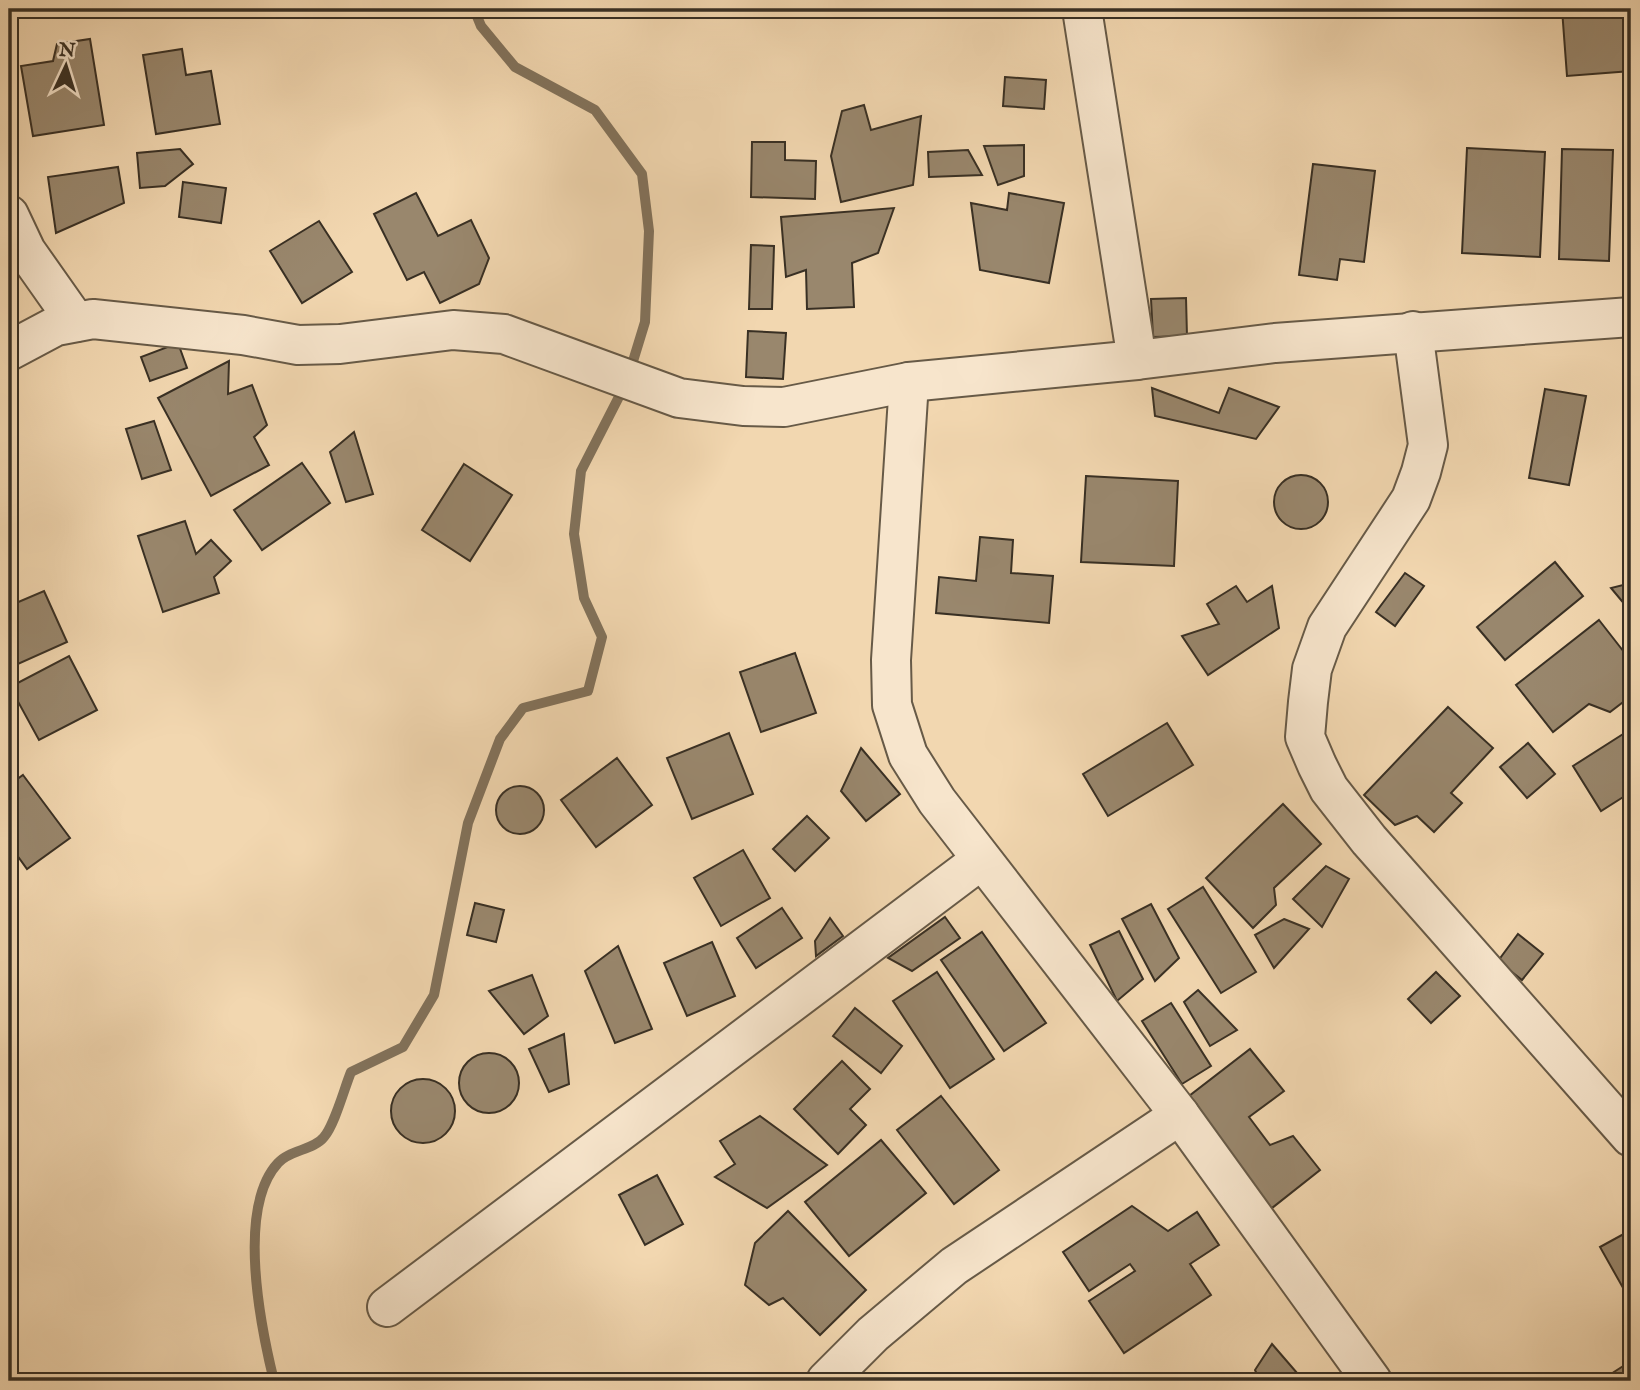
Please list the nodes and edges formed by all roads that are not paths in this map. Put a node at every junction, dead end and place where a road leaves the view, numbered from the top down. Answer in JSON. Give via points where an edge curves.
{"nodes":[{"id":1,"x":1083,"y":9,"type":"edge"},
{"id":2,"x":9,"y":215,"type":"edge"},
{"id":3,"x":1631,"y":317,"type":"edge"},
{"id":4,"x":76,"y":322,"type":"junction"},
{"id":5,"x":1413,"y":331,"type":"junction"},
{"id":6,"x":9,"y":351,"type":"edge"},
{"id":7,"x":1137,"y":360,"type":"junction"},
{"id":8,"x":909,"y":382,"type":"junction"},
{"id":9,"x":981,"y":860,"type":"junction"},
{"id":10,"x":1180,"y":1115,"type":"junction"},
{"id":11,"x":1631,"y":1137,"type":"edge"},
{"id":12,"x":387,"y":1307,"type":"dead end"},
{"id":13,"x":826,"y":1381,"type":"edge"},
{"id":14,"x":1372,"y":1381,"type":"edge"}],
"edges":[{"from":1,"to":7,"type":"street"},
{"from":2,"to":4,"type":"street","via":[[26,251]]},
{"from":3,"to":5,"type":"street"},
{"from":4,"to":6,"type":"street","via":[[56,326]]},
{"from":4,"to":8,"type":"street","via":[[118,320],[298,345],[453,330],[504,334],[679,398],[743,407],[784,407]]},
{"from":5,"to":7,"type":"street"},
{"from":5,"to":11,"type":"street","via":[[1428,445],[1421,472],[1410,499],[1327,627],[1312,669],[1306,737],[1329,789],[1369,840]]},
{"from":7,"to":8,"type":"street"},
{"from":8,"to":9,"type":"street","via":[[892,705],[908,755]]},
{"from":9,"to":10,"type":"street"},
{"from":9,"to":12,"type":"street"},
{"from":10,"to":13,"type":"street","via":[[954,1266],[873,1334]]},
{"from":10,"to":14,"type":"street"}]}
